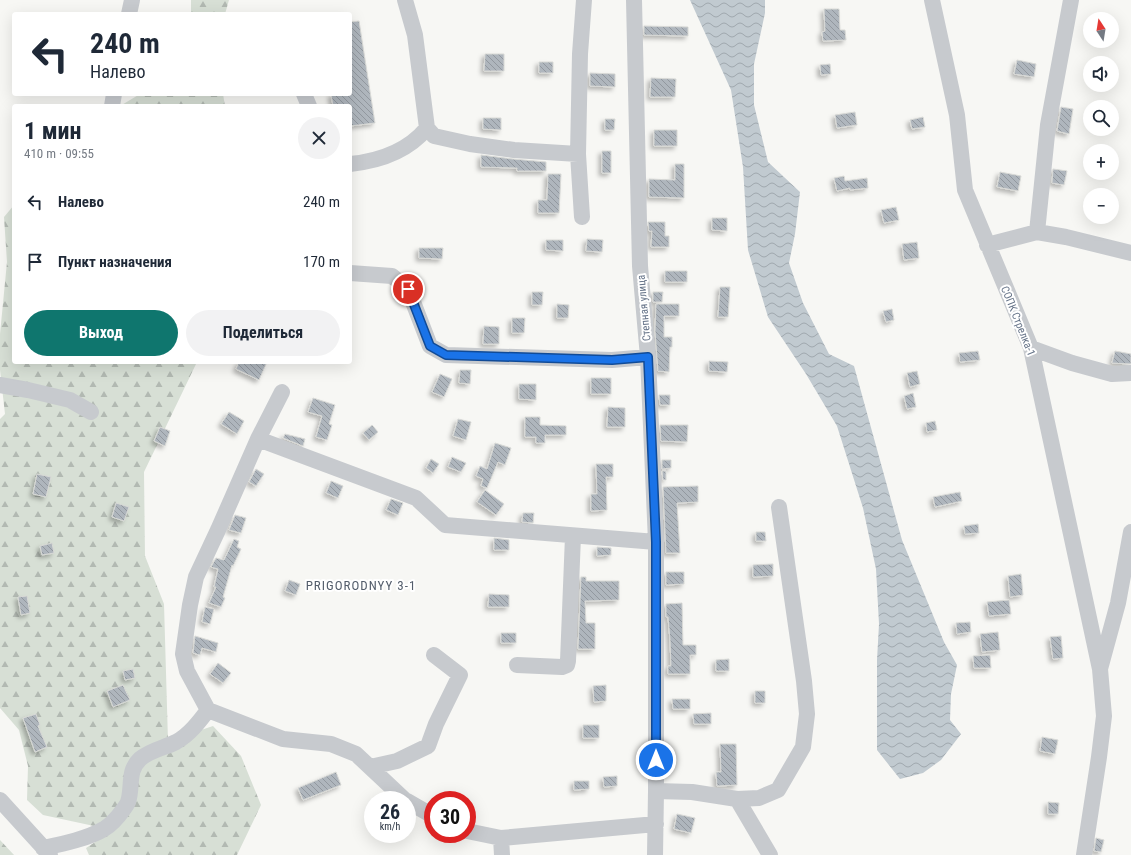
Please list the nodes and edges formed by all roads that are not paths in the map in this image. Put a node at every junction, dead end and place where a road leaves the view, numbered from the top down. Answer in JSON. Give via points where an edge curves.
{"nodes":[{"id":1,"x":132,"y":0,"type":"edge"},
{"id":2,"x":405,"y":0,"type":"edge"},
{"id":3,"x":584,"y":0,"type":"edge"},
{"id":4,"x":634,"y":0,"type":"edge"},
{"id":5,"x":932,"y":0,"type":"edge"},
{"id":6,"x":1072,"y":0,"type":"edge"},
{"id":7,"x":129,"y":12,"type":"edge"},
{"id":8,"x":428,"y":128,"type":"junction"},
{"id":9,"x":578,"y":154,"type":"junction"},
{"id":10,"x":352,"y":164,"type":"edge"},
{"id":11,"x":582,"y":217,"type":"dead end"},
{"id":12,"x":1037,"y":232,"type":"junction"},
{"id":13,"x":988,"y":245,"type":"junction"},
{"id":14,"x":1131,"y":253,"type":"edge"},
{"id":15,"x":352,"y":273,"type":"edge"},
{"id":16,"x":1031,"y":348,"type":"junction"},
{"id":17,"x":648,"y":357,"type":"junction"},
{"id":18,"x":1131,"y":373,"type":"edge"},
{"id":19,"x":0,"y":385,"type":"edge"},
{"id":20,"x":282,"y":392,"type":"dead end"},
{"id":21,"x":91,"y":412,"type":"dead end"},
{"id":22,"x":258,"y":439,"type":"junction"},
{"id":23,"x":780,"y":508,"type":"dead end"},
{"id":24,"x":1131,"y":532,"type":"edge"},
{"id":25,"x":573,"y":536,"type":"junction"},
{"id":26,"x":656,"y":542,"type":"junction"},
{"id":27,"x":434,"y":655,"type":"dead end"},
{"id":28,"x":517,"y":665,"type":"dead end"},
{"id":29,"x":1100,"y":670,"type":"junction"},
{"id":30,"x":208,"y":710,"type":"junction"},
{"id":31,"x":370,"y":766,"type":"junction"},
{"id":32,"x":396,"y":791,"type":"edge"},
{"id":33,"x":656,"y":791,"type":"junction"},
{"id":34,"x":737,"y":799,"type":"junction"},
{"id":35,"x":0,"y":800,"type":"edge"},
{"id":36,"x":656,"y":824,"type":"junction"},
{"id":37,"x":476,"y":833,"type":"edge"},
{"id":38,"x":501,"y":838,"type":"junction"},
{"id":39,"x":47,"y":852,"type":"edge"},
{"id":40,"x":502,"y":855,"type":"edge"},
{"id":41,"x":655,"y":855,"type":"edge"},
{"id":42,"x":770,"y":855,"type":"edge"},
{"id":43,"x":1084,"y":855,"type":"edge"}],
"edges":[{"from":1,"to":7,"type":"street"},
{"from":2,"to":8,"type":"street","via":[[415,35]]},
{"from":3,"to":9,"type":"street"},
{"from":4,"to":17,"type":"street","name":"Степная улица","via":[[640,266]]},
{"from":5,"to":13,"type":"street","name":"СОПК Стрелка-1","via":[[957,115],[965,190]]},
{"from":6,"to":12,"type":"street","via":[[1048,125]]},
{"from":8,"to":9,"type":"street","via":[[434,136],[470,144]]},
{"from":8,"to":10,"type":"street","via":[[403,149],[379,159]]},
{"from":9,"to":11,"type":"street"},
{"from":12,"to":13,"type":"street"},
{"from":12,"to":14,"type":"street"},
{"from":13,"to":16,"type":"street","name":"СОПК Стрелка-1"},
{"from":15,"to":17,"type":"street","via":[[392,276],[408,289],[430,346],[446,355],[612,360]]},
{"from":16,"to":18,"type":"street","via":[[1112,374]]},
{"from":16,"to":29,"type":"street","name":"СОПК Стрелка-1"},
{"from":17,"to":26,"type":"street","name":"Степная улица"},
{"from":19,"to":21,"type":"street","via":[[70,400]]},
{"from":20,"to":22,"type":"street"},
{"from":22,"to":25,"type":"street","via":[[416,498],[445,525]]},
{"from":22,"to":30,"type":"street","via":[[196,577],[190,605],[183,654],[187,671]]},
{"from":23,"to":34,"type":"street","via":[[804,681],[807,714],[803,747],[778,790],[759,798]]},
{"from":24,"to":29,"type":"street","via":[[1118,603]]},
{"from":25,"to":26,"type":"street"},
{"from":25,"to":28,"type":"street","via":[[567,665]]},
{"from":26,"to":33,"type":"street","name":"Степная улица"},
{"from":27,"to":31,"type":"street","via":[[460,675],[428,746],[397,761]]},
{"from":29,"to":43,"type":"street","via":[[1104,716]]},
{"from":30,"to":31,"type":"street","via":[[283,739],[331,744],[356,754]]},
{"from":30,"to":39,"type":"street","via":[[188,733],[152,751],[135,765],[128,803],[117,819],[104,829]]},
{"from":31,"to":32,"type":"street"},
{"from":33,"to":34,"type":"street","via":[[692,792]]},
{"from":33,"to":36,"type":"street","name":"Степная улица"},
{"from":34,"to":42,"type":"street"},
{"from":35,"to":39,"type":"street"},
{"from":36,"to":38,"type":"street"},
{"from":36,"to":41,"type":"street","name":"Степная улица"},
{"from":37,"to":38,"type":"street"},
{"from":38,"to":40,"type":"street"}]}
